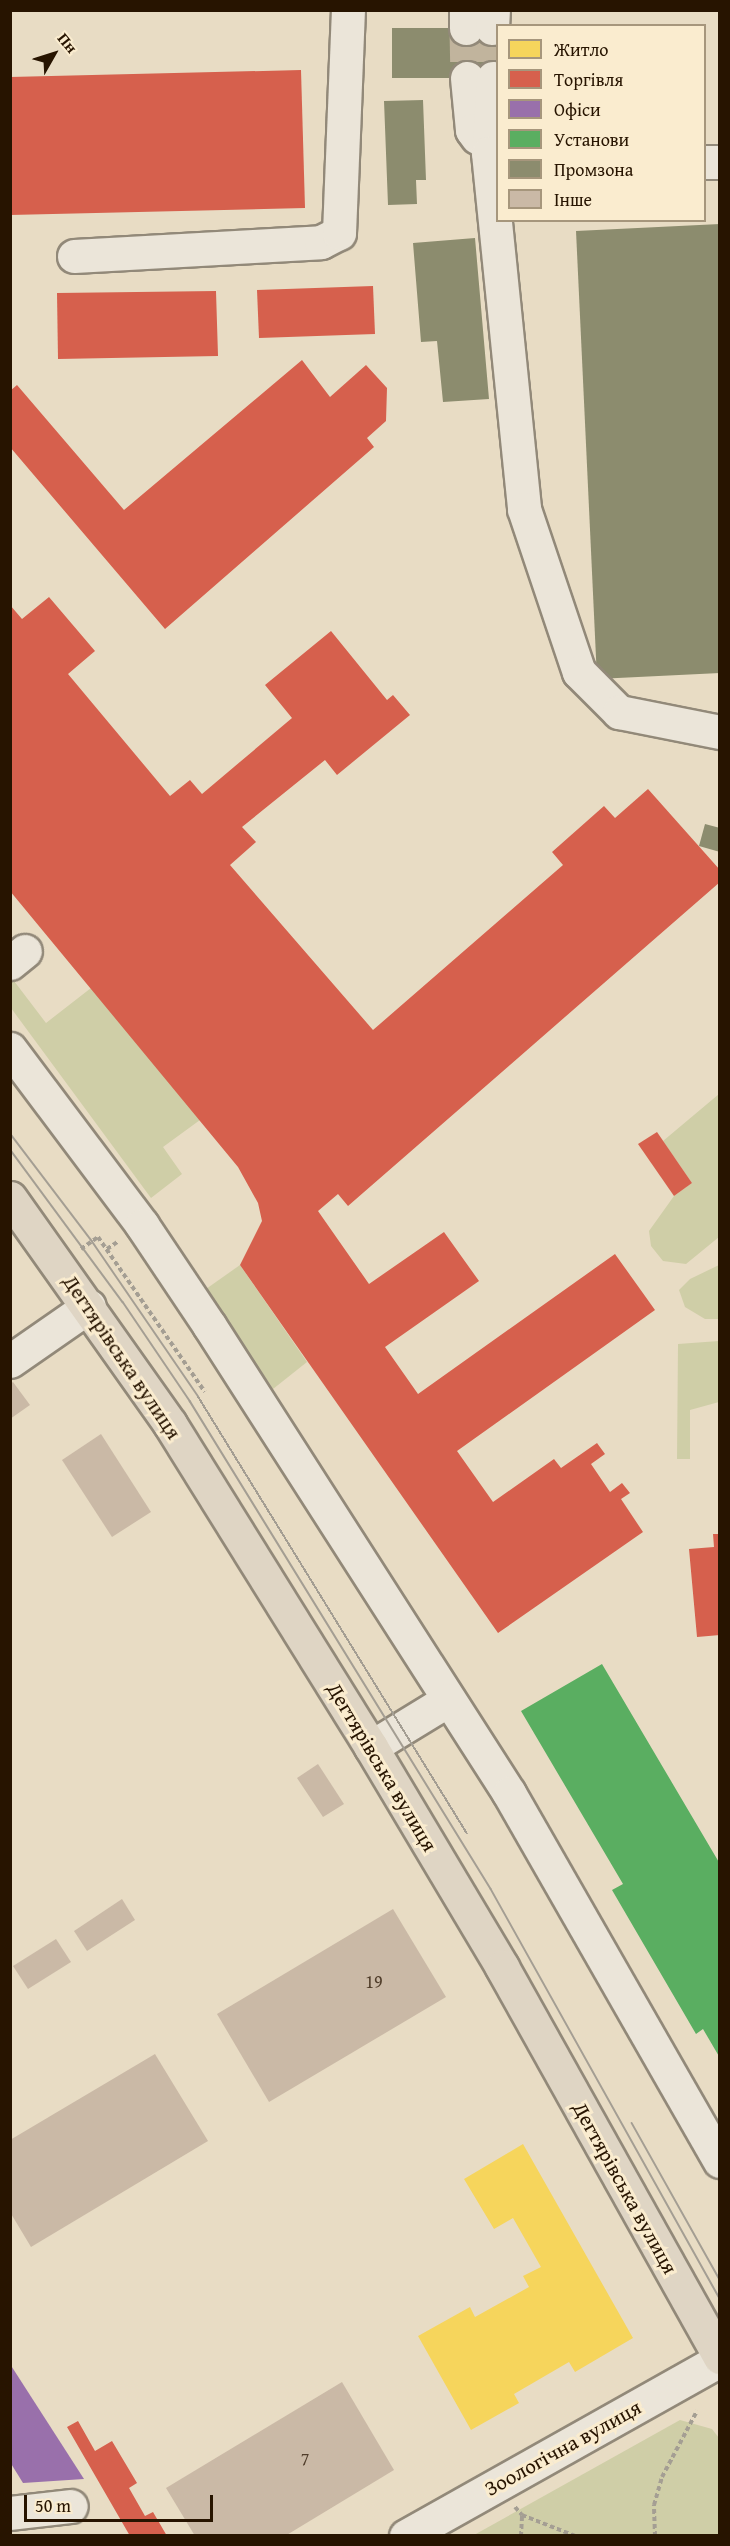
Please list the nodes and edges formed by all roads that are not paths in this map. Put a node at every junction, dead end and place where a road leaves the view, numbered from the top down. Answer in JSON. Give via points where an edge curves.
{"nodes":[{"id":1,"x":348,"y":10,"type":"edge"},
{"id":2,"x":480,"y":78,"type":"tunnel mouth"},
{"id":3,"x":493,"y":149,"type":"edge"},
{"id":4,"x":496,"y":184,"type":"edge"},
{"id":5,"x":499,"y":222,"type":"edge"},
{"id":6,"x":74,"y":256,"type":"dead end"},
{"id":7,"x":720,"y":732,"type":"edge"},
{"id":8,"x":10,"y":1049,"type":"edge"},
{"id":9,"x":10,"y":1198,"type":"edge"},
{"id":10,"x":89,"y":1306,"type":"junction"},
{"id":11,"x":10,"y":1361,"type":"edge"},
{"id":12,"x":448,"y":1700,"type":"junction"},
{"id":13,"x":371,"y":1747,"type":"junction"},
{"id":14,"x":720,"y":2161,"type":"edge"},
{"id":15,"x":720,"y":2359,"type":"edge"},
{"id":16,"x":71,"y":2506,"type":"dead end"},
{"id":17,"x":10,"y":2513,"type":"edge"},
{"id":18,"x":406,"y":2535,"type":"edge"}],
"edges":[{"from":1,"to":6,"type":"street","via":[[339,233],[321,242]]},
{"from":2,"to":3,"type":"street"},
{"from":3,"to":4,"type":"street"},
{"from":5,"to":7,"type":"street","via":[[524,509],[579,672],[619,712]]},
{"from":8,"to":12,"type":"street","via":[[142,1225]]},
{"from":9,"to":10,"type":"main road","name":"Дегтярівська вулиця"},
{"from":10,"to":11,"type":"street"},
{"from":10,"to":13,"type":"main road","name":"Дегтярівська вулиця","via":[[170,1424]]},
{"from":12,"to":13,"type":"street"},
{"from":12,"to":14,"type":"street","via":[[509,1793]]},
{"from":13,"to":15,"type":"main road","name":"Дегтярівська вулиця","via":[[502,1967]]},
{"from":15,"to":18,"type":"street","name":"Зоологічна вулиця"},
{"from":16,"to":17,"type":"street"}]}
